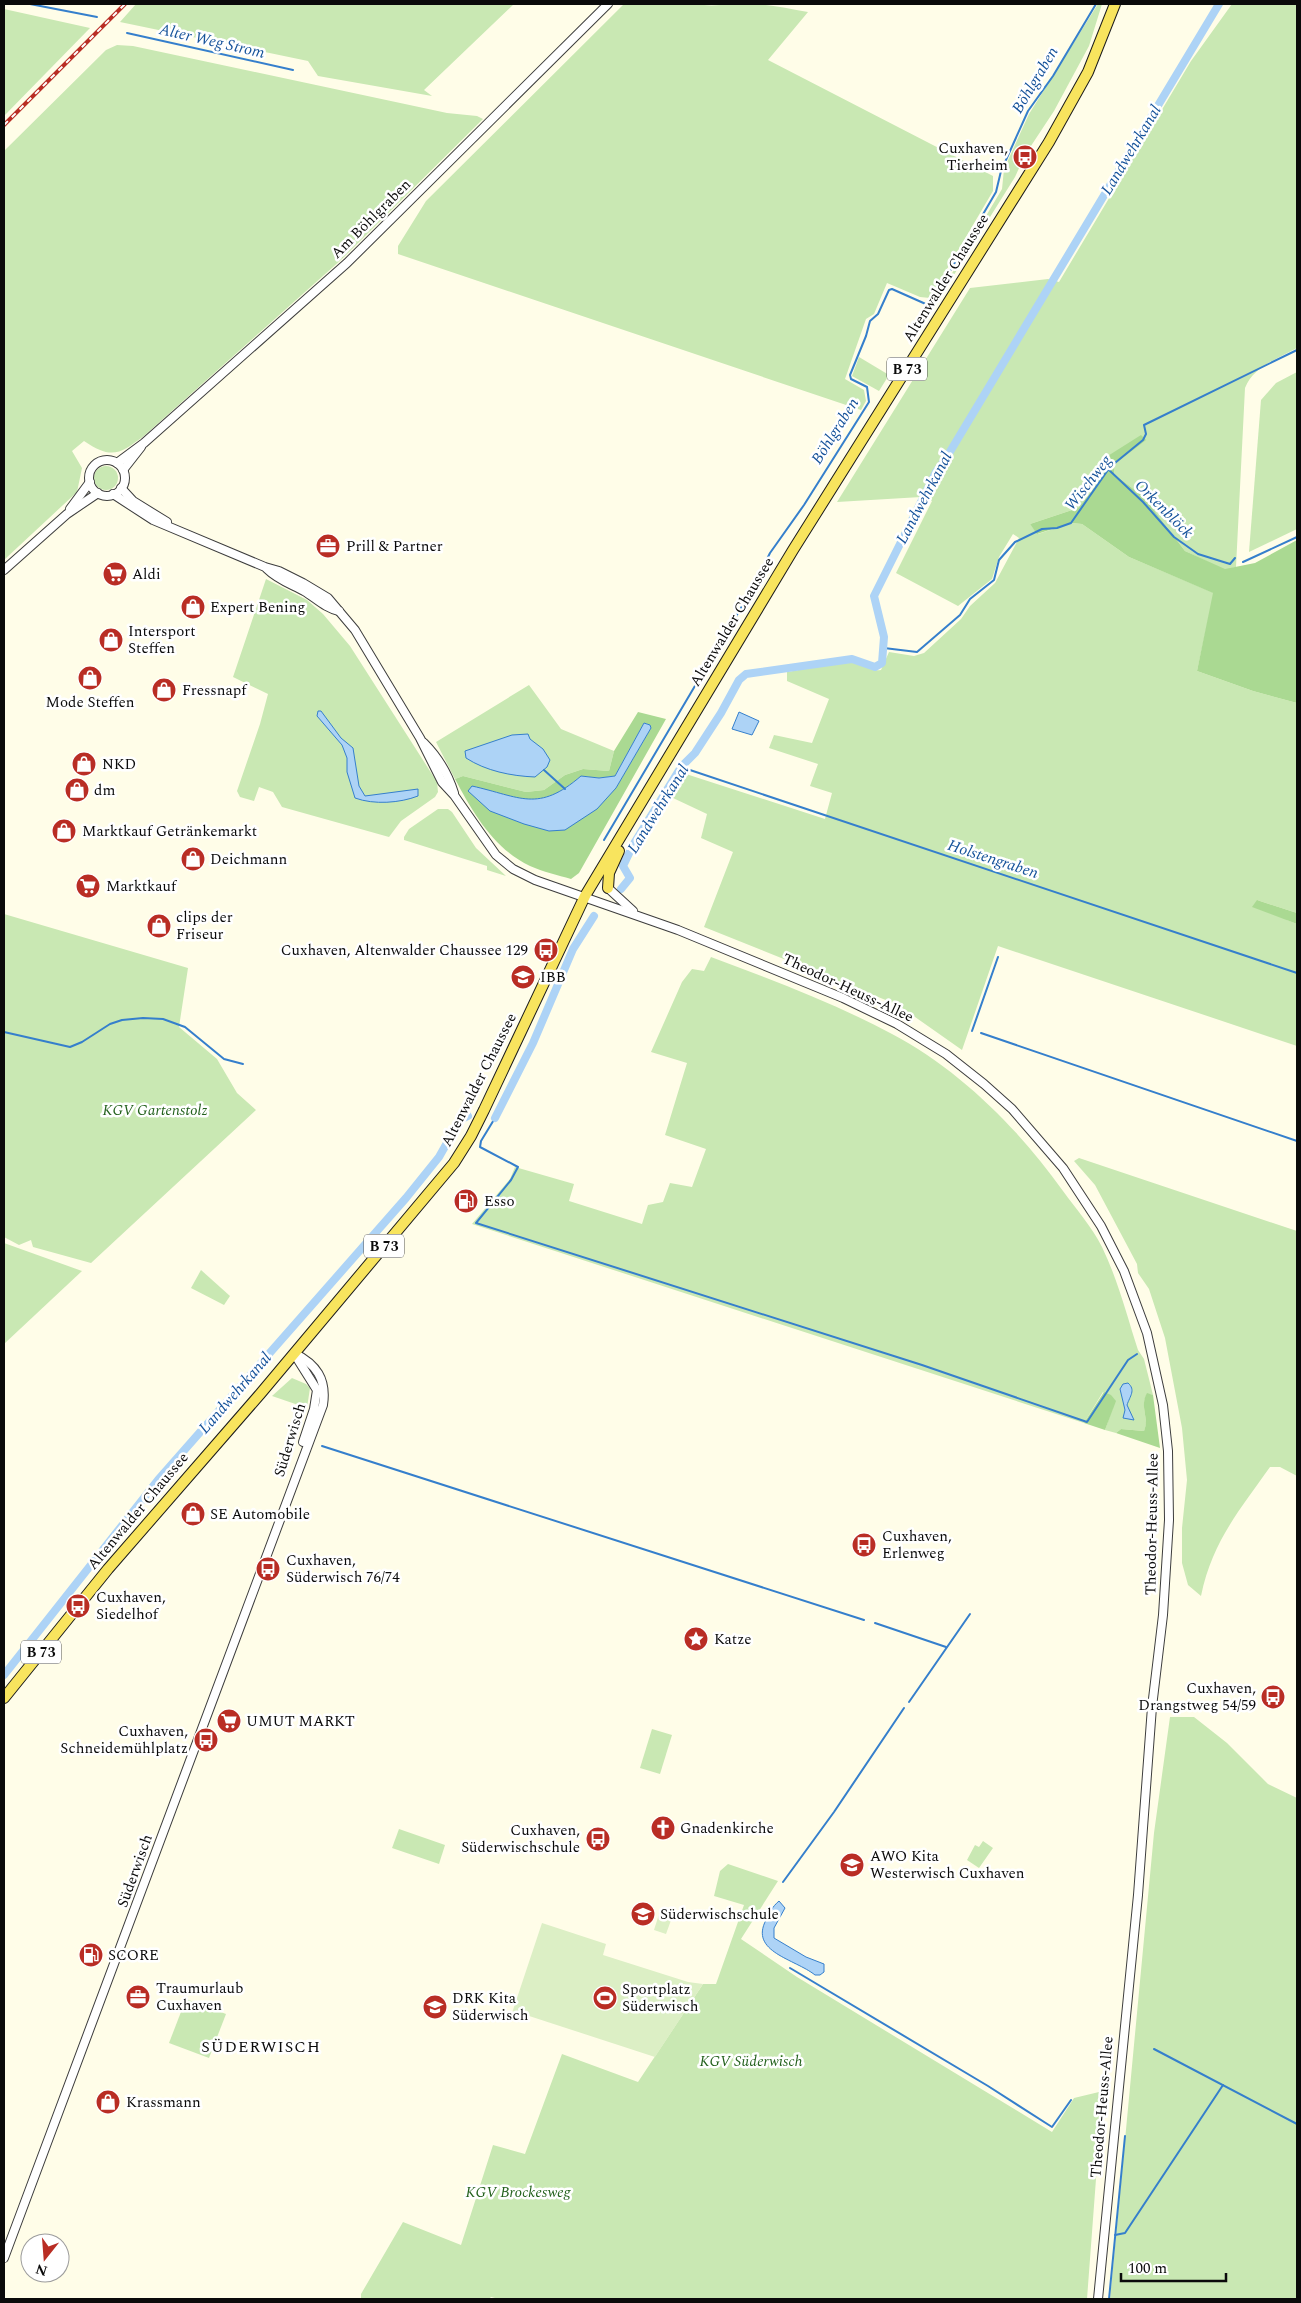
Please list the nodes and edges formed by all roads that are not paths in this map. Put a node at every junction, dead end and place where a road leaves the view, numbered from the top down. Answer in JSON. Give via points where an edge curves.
{"nodes":[{"id":1,"x":608,"y":4,"type":"edge"},
{"id":2,"x":1115,"y":4,"type":"edge"},
{"id":3,"x":144,"y":444,"type":"junction"},
{"id":4,"x":117,"y":463,"type":"junction"},
{"id":5,"x":123,"y":470,"type":"junction"},
{"id":6,"x":90,"y":482,"type":"junction"},
{"id":7,"x":121,"y":488,"type":"junction"},
{"id":8,"x":98,"y":493,"type":"junction"},
{"id":9,"x":113,"y":494,"type":"junction"},
{"id":10,"x":67,"y":514,"type":"junction"},
{"id":11,"x":170,"y":525,"type":"junction"},
{"id":12,"x":4,"y":570,"type":"edge"},
{"id":13,"x":632,"y":817,"type":"junction"},
{"id":14,"x":608,"y":888,"type":"joint"},
{"id":15,"x":585,"y":896,"type":"junction"},
{"id":16,"x":636,"y":914,"type":"junction"},
{"id":17,"x":294,"y":1353,"type":"junction"},
{"id":18,"x":4,"y":1698,"type":"edge"},
{"id":19,"x":4,"y":2258,"type":"edge"},
{"id":20,"x":1098,"y":2299,"type":"edge"}],
"edges":[{"from":1,"to":3,"type":"street","name":"Am Böhlgraben","via":[[347,263]]},
{"from":2,"to":13,"type":"main road","name":"Altenwalder Chaussee","number":"B 73","via":[[1088,72],[1049,142],[798,542]]},
{"from":3,"to":4,"type":"street","name":"Am Böhlgraben"},
{"from":3,"to":5,"type":"street","name":"Am Böhlgraben"},
{"from":4,"to":5,"type":"street"},
{"from":4,"to":6,"type":"street","via":[[108,460],[96,464],[91,469]]},
{"from":5,"to":7,"type":"street"},
{"from":6,"to":8,"type":"street"},
{"from":6,"to":10,"type":"street"},
{"from":7,"to":9,"type":"street"},
{"from":7,"to":11,"type":"street"},
{"from":8,"to":9,"type":"street"},
{"from":8,"to":10,"type":"street"},
{"from":9,"to":11,"type":"street","via":[[143,514]]},
{"from":10,"to":12,"type":"street"},
{"from":11,"to":15,"type":"street","name":"Theodor-Heuss-Allee","via":[[265,568],[330,609],[339,611],[355,630],[420,738],[442,782],[496,855],[534,880]]},
{"from":13,"to":14,"type":"main road","name":"Altenwalder Chaussee","number":"B 73","via":[[611,866]]},
{"from":13,"to":15,"type":"main road","name":"Altenwalder Chaussee","number":"B 73"},
{"from":14,"to":16,"type":"street"},
{"from":15,"to":16,"type":"street","name":"Theodor-Heuss-Allee"},
{"from":15,"to":17,"type":"main road","name":"Altenwalder Chaussee","number":"B 73","via":[[471,1136],[428,1196]]},
{"from":16,"to":20,"type":"street","name":"Theodor-Heuss-Allee","via":[[843,998],[898,1024],[946,1054],[995,1093],[1063,1168],[1101,1226],[1129,1284],[1147,1333],[1163,1405],[1168,1451],[1169,1520],[1163,1615]]},
{"from":17,"to":18,"type":"main road","name":"Altenwalder Chaussee","number":"B 73","via":[[108,1569]]},
{"from":17,"to":19,"type":"street","name":"Süderwisch","via":[[308,1360],[321,1375],[325,1394],[323,1405]]}]}
